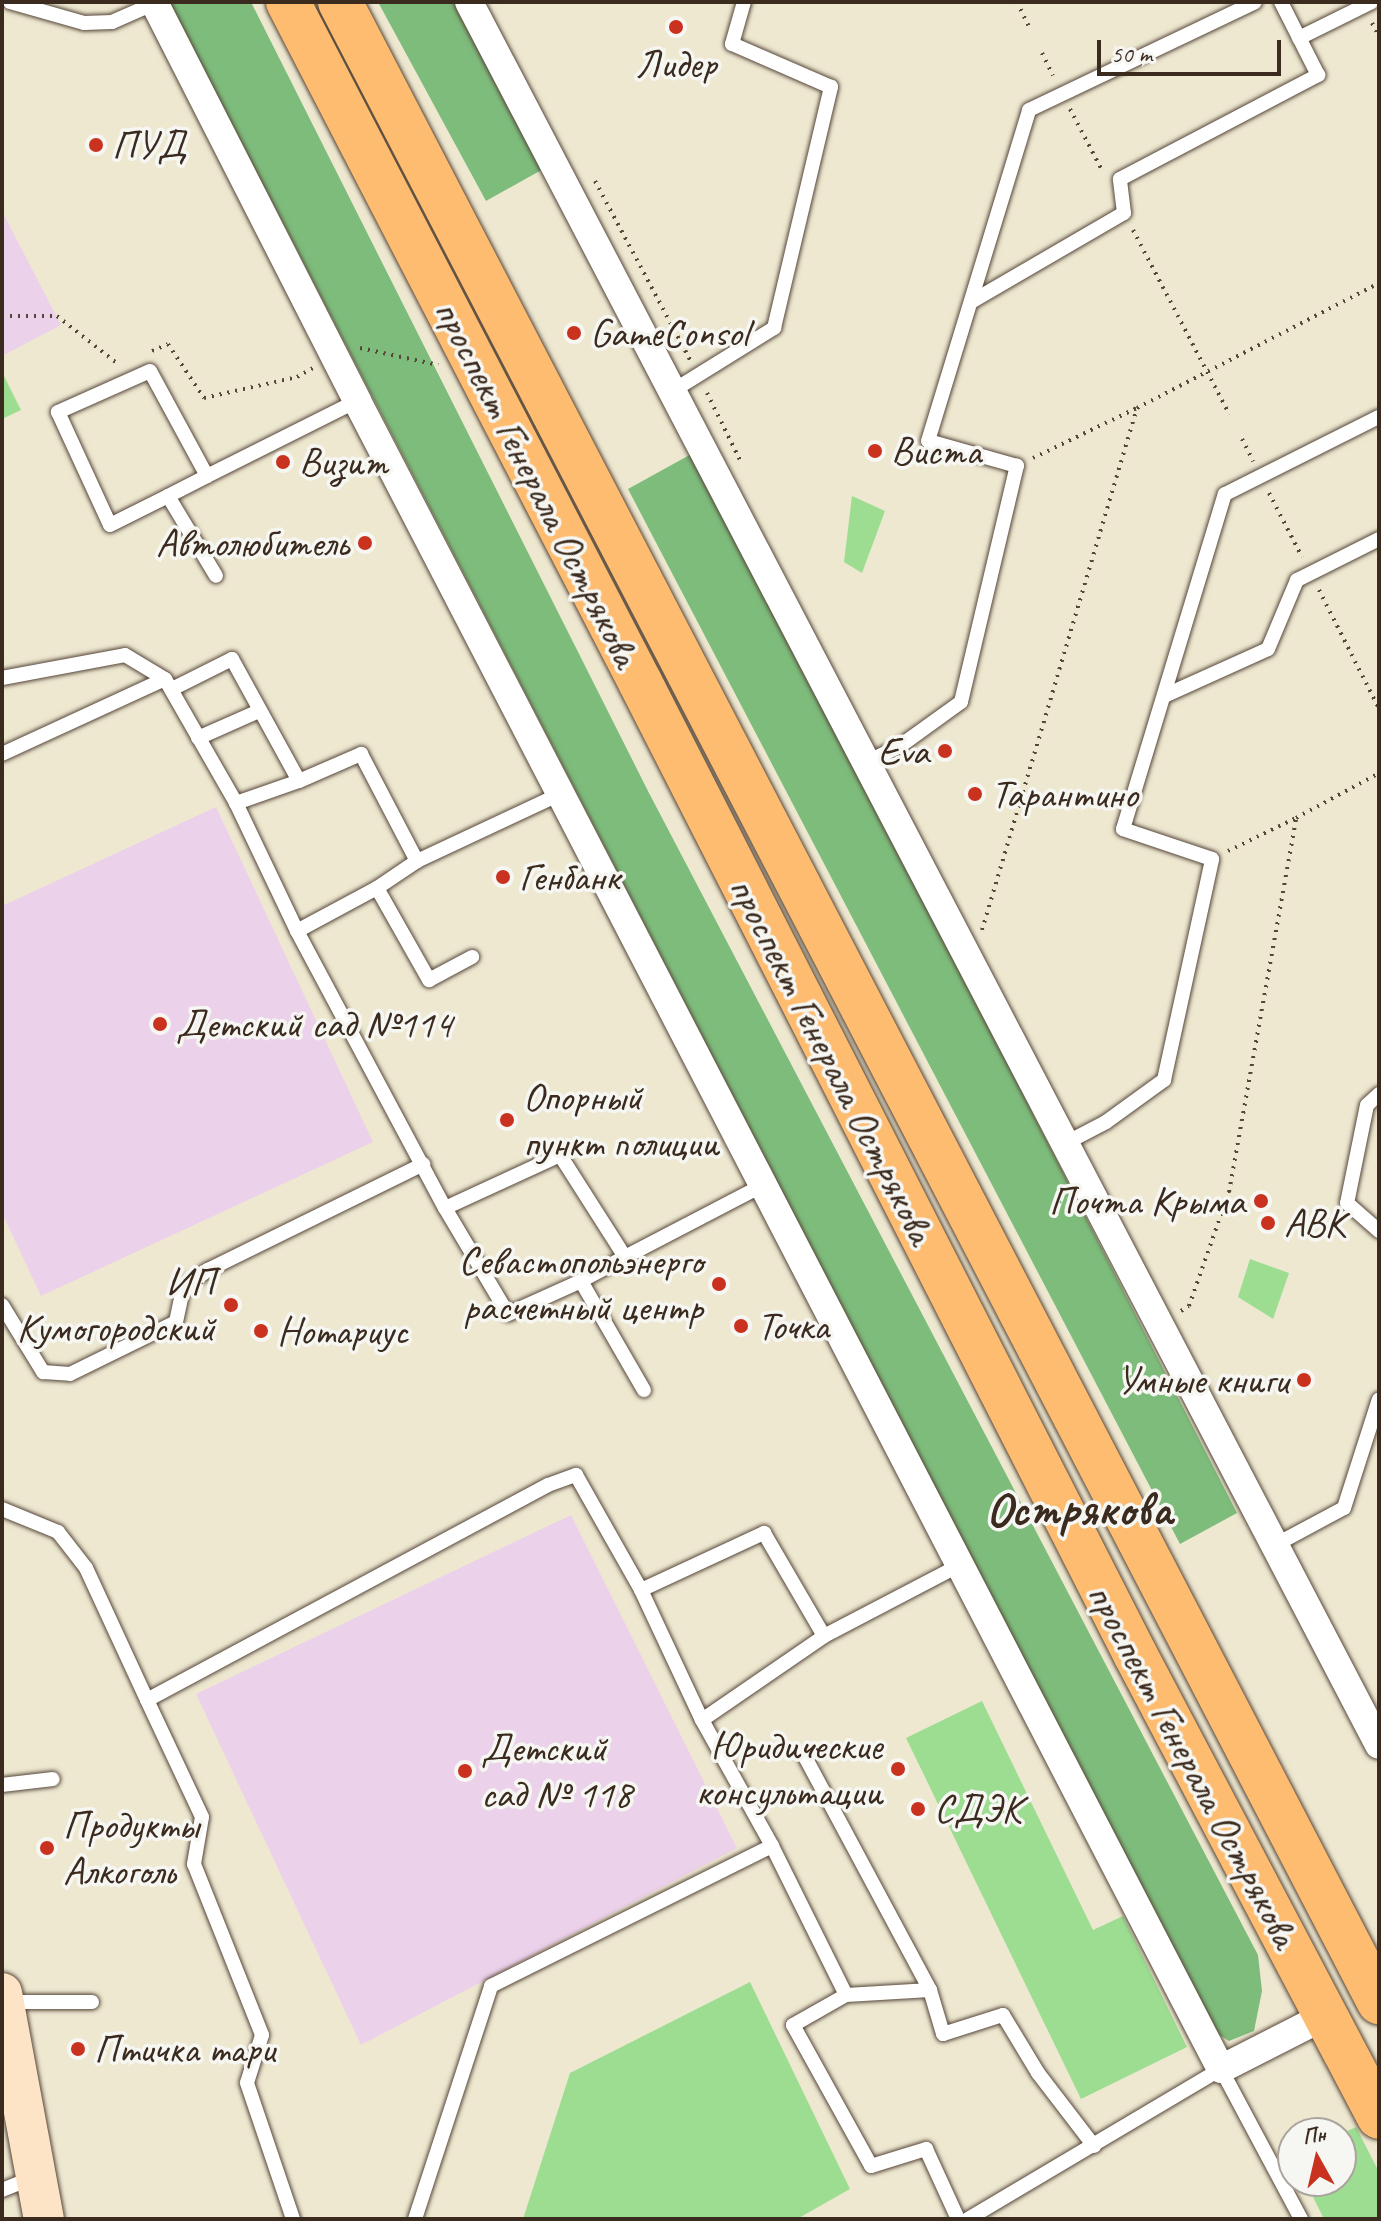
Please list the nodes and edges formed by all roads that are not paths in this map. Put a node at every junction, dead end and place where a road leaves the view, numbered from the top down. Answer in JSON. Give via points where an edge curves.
{"nodes":[{"id":1,"x":10,"y":2,"type":"edge"},
{"id":2,"x":288,"y":2,"type":"edge"},
{"id":3,"x":340,"y":2,"type":"edge"},
{"id":4,"x":469,"y":2,"type":"edge"},
{"id":5,"x":744,"y":2,"type":"edge"},
{"id":6,"x":1255,"y":2,"type":"edge"},
{"id":7,"x":1281,"y":2,"type":"edge"},
{"id":8,"x":1372,"y":2,"type":"edge"},
{"id":9,"x":154,"y":3,"type":"edge"},
{"id":10,"x":1299,"y":38,"type":"junction"},
{"id":11,"x":971,"y":302,"type":"junction"},
{"id":12,"x":674,"y":390,"type":"junction"},
{"id":13,"x":357,"y":401,"type":"junction"},
{"id":14,"x":1379,"y":417,"type":"edge"},
{"id":15,"x":207,"y":476,"type":"junction"},
{"id":16,"x":168,"y":496,"type":"junction"},
{"id":17,"x":1379,"y":539,"type":"edge"},
{"id":18,"x":216,"y":576,"type":"dead end"},
{"id":19,"x":2,"y":678,"type":"edge"},
{"id":20,"x":169,"y":684,"type":"junction"},
{"id":21,"x":1164,"y":696,"type":"junction"},
{"id":22,"x":259,"y":711,"type":"junction"},
{"id":23,"x":198,"y":738,"type":"junction"},
{"id":24,"x":2,"y":754,"type":"edge"},
{"id":25,"x":865,"y":763,"type":"junction"},
{"id":26,"x":299,"y":781,"type":"junction"},
{"id":27,"x":560,"y":794,"type":"junction"},
{"id":28,"x":236,"y":803,"type":"junction"},
{"id":29,"x":417,"y":861,"type":"junction"},
{"id":30,"x":377,"y":888,"type":"junction"},
{"id":31,"x":297,"y":931,"type":"junction"},
{"id":32,"x":472,"y":957,"type":"dead end"},
{"id":33,"x":1379,"y":1094,"type":"edge"},
{"id":34,"x":1064,"y":1144,"type":"junction"},
{"id":35,"x":423,"y":1164,"type":"junction"},
{"id":36,"x":765,"y":1184,"type":"junction"},
{"id":37,"x":445,"y":1208,"type":"junction"},
{"id":38,"x":1379,"y":1231,"type":"edge"},
{"id":39,"x":625,"y":1257,"type":"junction"},
{"id":40,"x":581,"y":1281,"type":"junction"},
{"id":41,"x":2,"y":1305,"type":"edge"},
{"id":42,"x":644,"y":1390,"type":"dead end"},
{"id":43,"x":1379,"y":1399,"type":"edge"},
{"id":44,"x":2,"y":1509,"type":"edge"},
{"id":45,"x":1275,"y":1545,"type":"junction"},
{"id":46,"x":960,"y":1565,"type":"junction"},
{"id":47,"x":641,"y":1590,"type":"junction"},
{"id":48,"x":824,"y":1636,"type":"junction"},
{"id":49,"x":147,"y":1700,"type":"junction"},
{"id":50,"x":702,"y":1720,"type":"junction"},
{"id":51,"x":1379,"y":1745,"type":"edge"},
{"id":52,"x":804,"y":1755,"type":"dead end"},
{"id":53,"x":53,"y":1779,"type":"dead end"},
{"id":54,"x":2,"y":1785,"type":"edge"},
{"id":55,"x":772,"y":1846,"type":"junction"},
{"id":56,"x":930,"y":1990,"type":"junction"},
{"id":57,"x":846,"y":1995,"type":"junction"},
{"id":58,"x":3,"y":1999,"type":"edge"},
{"id":59,"x":92,"y":2002,"type":"dead end"},
{"id":60,"x":1379,"y":2002,"type":"edge"},
{"id":61,"x":1323,"y":2017,"type":"junction"},
{"id":62,"x":1221,"y":2069,"type":"junction"},
{"id":63,"x":1379,"y":2117,"type":"edge"},
{"id":64,"x":1094,"y":2146,"type":"junction"},
{"id":65,"x":19,"y":2183,"type":"edge"},
{"id":66,"x":44,"y":2219,"type":"edge"},
{"id":67,"x":293,"y":2219,"type":"edge"},
{"id":68,"x":415,"y":2219,"type":"edge"},
{"id":69,"x":958,"y":2219,"type":"edge"},
{"id":70,"x":968,"y":2219,"type":"edge"},
{"id":71,"x":1301,"y":2219,"type":"edge"}],
"edges":[{"from":1,"to":9,"type":"lane","via":[[84,23],[112,22]]},
{"from":2,"to":61,"type":"main road","name":"проспект Генерала Острякова"},
{"from":3,"to":60,"type":"main road","name":"проспект Генерала Острякова"},
{"from":4,"to":12,"type":"street"},
{"from":5,"to":12,"type":"lane","via":[[732,44],[831,87],[774,328]]},
{"from":6,"to":11,"type":"lane","via":[[1029,110]]},
{"from":7,"to":10,"type":"lane"},
{"from":8,"to":10,"type":"lane"},
{"from":9,"to":13,"type":"street"},
{"from":10,"to":11,"type":"lane","via":[[1318,75],[1120,179],[1124,213]]},
{"from":11,"to":25,"type":"lane","via":[[928,441],[1017,466],[961,702],[900,746]]},
{"from":12,"to":25,"type":"street"},
{"from":13,"to":15,"type":"lane"},
{"from":13,"to":27,"type":"street"},
{"from":14,"to":21,"type":"lane","via":[[1225,494]]},
{"from":15,"to":16,"type":"lane"},
{"from":15,"to":16,"type":"lane","via":[[150,371],[58,412],[110,525]]},
{"from":16,"to":18,"type":"lane"},
{"from":17,"to":21,"type":"lane","via":[[1297,580],[1268,649]]},
{"from":19,"to":20,"type":"lane","via":[[125,655]]},
{"from":20,"to":22,"type":"lane","via":[[232,659]]},
{"from":20,"to":23,"type":"lane"},
{"from":20,"to":24,"type":"lane"},
{"from":21,"to":34,"type":"lane","via":[[1123,829],[1212,859],[1164,1080],[1106,1122]]},
{"from":22,"to":23,"type":"lane"},
{"from":22,"to":26,"type":"lane"},
{"from":23,"to":28,"type":"lane"},
{"from":25,"to":34,"type":"street"},
{"from":26,"to":28,"type":"lane"},
{"from":26,"to":29,"type":"lane","via":[[361,754]]},
{"from":27,"to":29,"type":"lane"},
{"from":27,"to":36,"type":"street"},
{"from":28,"to":31,"type":"lane"},
{"from":29,"to":30,"type":"lane"},
{"from":30,"to":31,"type":"lane"},
{"from":30,"to":32,"type":"lane","via":[[429,980]]},
{"from":31,"to":35,"type":"lane"},
{"from":33,"to":38,"type":"lane","via":[[1367,1105],[1347,1203]]},
{"from":34,"to":45,"type":"street"},
{"from":35,"to":37,"type":"lane"},
{"from":35,"to":41,"type":"lane","via":[[208,1270],[183,1288],[176,1322],[70,1374],[43,1372]]},
{"from":36,"to":39,"type":"lane"},
{"from":36,"to":46,"type":"street"},
{"from":37,"to":39,"type":"lane","via":[[560,1155]]},
{"from":37,"to":40,"type":"lane","via":[[508,1314]]},
{"from":39,"to":40,"type":"lane"},
{"from":40,"to":42,"type":"lane"},
{"from":43,"to":45,"type":"lane","via":[[1344,1508]]},
{"from":44,"to":49,"type":"lane","via":[[58,1532],[86,1568]]},
{"from":45,"to":51,"type":"street"},
{"from":46,"to":48,"type":"lane"},
{"from":46,"to":62,"type":"street"},
{"from":47,"to":48,"type":"lane","via":[[764,1533]]},
{"from":47,"to":49,"type":"lane","via":[[576,1475],[548,1485]]},
{"from":47,"to":50,"type":"lane"},
{"from":48,"to":50,"type":"lane"},
{"from":49,"to":67,"type":"lane","via":[[202,1817],[194,1864],[262,2035],[247,2083]]},
{"from":50,"to":55,"type":"lane"},
{"from":52,"to":56,"type":"lane"},
{"from":53,"to":54,"type":"lane"},
{"from":55,"to":57,"type":"lane"},
{"from":55,"to":68,"type":"lane","via":[[491,1986]]},
{"from":56,"to":57,"type":"lane"},
{"from":56,"to":64,"type":"lane","via":[[943,2034],[1003,2015],[1038,2073]]},
{"from":57,"to":69,"type":"lane","via":[[793,2025],[871,2166],[926,2149]]},
{"from":58,"to":59,"type":"lane"},
{"from":58,"to":65,"type":"main road"},
{"from":61,"to":62,"type":"street"},
{"from":61,"to":63,"type":"main road","name":"проспект Генерала Острякова"},
{"from":62,"to":64,"type":"lane"},
{"from":62,"to":71,"type":"lane"},
{"from":64,"to":70,"type":"lane"},
{"from":65,"to":66,"type":"main road"}]}
